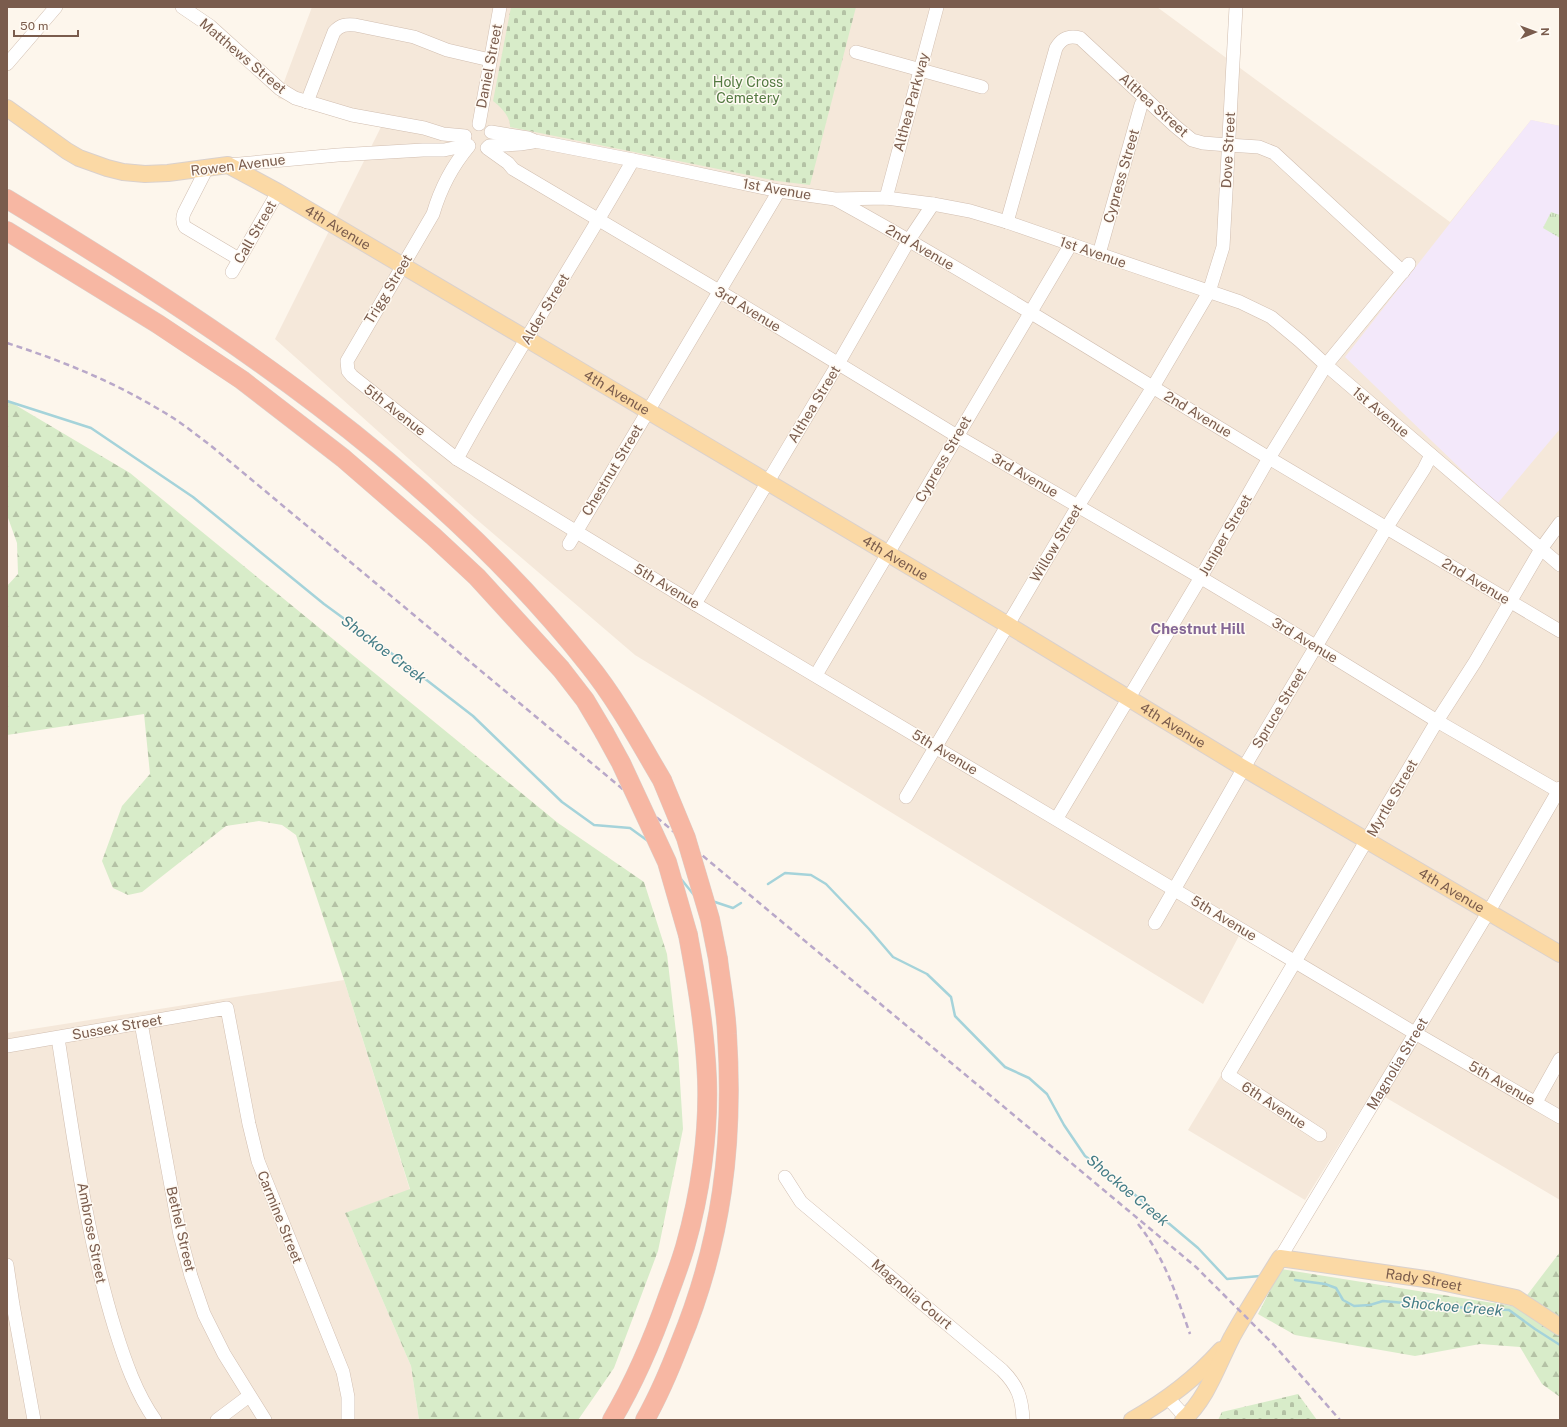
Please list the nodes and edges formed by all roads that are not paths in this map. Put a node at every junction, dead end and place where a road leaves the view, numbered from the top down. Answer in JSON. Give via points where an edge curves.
{"nodes":[{"id":1,"x":56,"y":7,"type":"edge"},
{"id":2,"x":182,"y":7,"type":"edge"},
{"id":3,"x":500,"y":7,"type":"edge"},
{"id":4,"x":937,"y":7,"type":"edge"},
{"id":5,"x":1236,"y":7,"type":"edge"},
{"id":6,"x":856,"y":52,"type":"dead end"},
{"id":7,"x":490,"y":60,"type":"junction"},
{"id":8,"x":7,"y":64,"type":"edge"},
{"id":9,"x":920,"y":69,"type":"junction"},
{"id":10,"x":982,"y":87,"type":"dead end"},
{"id":11,"x":1145,"y":98,"type":"junction"},
{"id":12,"x":307,"y":102,"type":"junction"},
{"id":13,"x":7,"y":108,"type":"edge"},
{"id":14,"x":474,"y":141,"type":"junction"},
{"id":15,"x":535,"y":141,"type":"junction"},
{"id":16,"x":1228,"y":145,"type":"junction"},
{"id":17,"x":633,"y":160,"type":"junction"},
{"id":18,"x":228,"y":165,"type":"junction"},
{"id":19,"x":207,"y":168,"type":"junction"},
{"id":20,"x":779,"y":191,"type":"junction"},
{"id":21,"x":278,"y":192,"type":"junction"},
{"id":22,"x":886,"y":198,"type":"junction"},
{"id":23,"x":7,"y":199,"type":"edge"},
{"id":24,"x":835,"y":199,"type":"junction"},
{"id":25,"x":933,"y":204,"type":"junction"},
{"id":26,"x":599,"y":220,"type":"junction"},
{"id":27,"x":1007,"y":222,"type":"junction"},
{"id":28,"x":7,"y":231,"type":"edge"},
{"id":29,"x":909,"y":240,"type":"junction"},
{"id":30,"x":1071,"y":244,"type":"junction"},
{"id":31,"x":1098,"y":254,"type":"junction"},
{"id":32,"x":239,"y":259,"type":"junction"},
{"id":33,"x":402,"y":266,"type":"junction"},
{"id":34,"x":1406,"y":268,"type":"joint"},
{"id":35,"x":232,"y":272,"type":"dead end"},
{"id":36,"x":719,"y":291,"type":"junction"},
{"id":37,"x":1209,"y":292,"type":"junction"},
{"id":38,"x":1031,"y":313,"type":"junction"},
{"id":39,"x":527,"y":339,"type":"junction"},
{"id":40,"x":838,"y":364,"type":"junction"},
{"id":41,"x":1326,"y":365,"type":"junction"},
{"id":42,"x":347,"y":366,"type":"joint"},
{"id":43,"x":1153,"y":387,"type":"junction"},
{"id":44,"x":648,"y":412,"type":"junction"},
{"id":45,"x":957,"y":436,"type":"junction"},
{"id":46,"x":1431,"y":455,"type":"junction"},
{"id":47,"x":1269,"y":458,"type":"junction"},
{"id":48,"x":457,"y":459,"type":"junction"},
{"id":49,"x":767,"y":483,"type":"junction"},
{"id":50,"x":1078,"y":506,"type":"junction"},
{"id":51,"x":1560,"y":524,"type":"edge"},
{"id":52,"x":1387,"y":527,"type":"junction"},
{"id":53,"x":576,"y":531,"type":"junction"},
{"id":54,"x":569,"y":544,"type":"dead end"},
{"id":55,"x":1541,"y":549,"type":"junction"},
{"id":56,"x":887,"y":554,"type":"junction"},
{"id":57,"x":1560,"y":565,"type":"edge"},
{"id":58,"x":1201,"y":577,"type":"junction"},
{"id":59,"x":1510,"y":601,"type":"junction"},
{"id":60,"x":695,"y":604,"type":"junction"},
{"id":61,"x":1008,"y":626,"type":"junction"},
{"id":62,"x":1560,"y":631,"type":"edge"},
{"id":63,"x":1316,"y":646,"type":"junction"},
{"id":64,"x":816,"y":675,"type":"junction"},
{"id":65,"x":1128,"y":699,"type":"junction"},
{"id":66,"x":1437,"y":721,"type":"junction"},
{"id":67,"x":936,"y":747,"type":"junction"},
{"id":68,"x":1244,"y":768,"type":"junction"},
{"id":69,"x":1560,"y":790,"type":"edge"},
{"id":70,"x":906,"y":797,"type":"dead end"},
{"id":71,"x":1057,"y":818,"type":"junction"},
{"id":72,"x":1368,"y":840,"type":"junction"},
{"id":73,"x":1175,"y":889,"type":"junction"},
{"id":74,"x":1489,"y":911,"type":"junction"},
{"id":75,"x":1155,"y":923,"type":"dead end"},
{"id":76,"x":1560,"y":954,"type":"edge"},
{"id":77,"x":1296,"y":961,"type":"junction"},
{"id":78,"x":227,"y":1008,"type":"joint"},
{"id":79,"x":141,"y":1023,"type":"junction"},
{"id":80,"x":1415,"y":1033,"type":"junction"},
{"id":81,"x":58,"y":1038,"type":"junction"},
{"id":82,"x":7,"y":1046,"type":"edge"},
{"id":83,"x":1560,"y":1060,"type":"edge"},
{"id":84,"x":1228,"y":1075,"type":"joint"},
{"id":85,"x":1536,"y":1102,"type":"junction"},
{"id":86,"x":1560,"y":1117,"type":"edge"},
{"id":87,"x":1320,"y":1135,"type":"dead end"},
{"id":88,"x":785,"y":1177,"type":"dead end"},
{"id":89,"x":1280,"y":1258,"type":"junction"},
{"id":90,"x":7,"y":1269,"type":"edge"},
{"id":91,"x":1560,"y":1327,"type":"edge"},
{"id":92,"x":1232,"y":1337,"type":"junction"},
{"id":93,"x":249,"y":1396,"type":"junction"},
{"id":94,"x":1167,"y":1397,"type":"junction"},
{"id":95,"x":614,"y":1416,"type":"edge"},
{"id":96,"x":1186,"y":1419,"type":"edge"},
{"id":97,"x":34,"y":1420,"type":"edge"},
{"id":98,"x":155,"y":1420,"type":"edge"},
{"id":99,"x":217,"y":1420,"type":"edge"},
{"id":100,"x":265,"y":1420,"type":"edge"},
{"id":101,"x":348,"y":1420,"type":"edge"},
{"id":102,"x":645,"y":1420,"type":"edge"},
{"id":103,"x":1023,"y":1420,"type":"edge"},
{"id":104,"x":1132,"y":1420,"type":"edge"}],
"edges":[{"from":1,"to":8,"type":"street"},
{"from":2,"to":12,"type":"street","name":"Matthews Street","via":[[210,26],[280,89]]},
{"from":3,"to":7,"type":"street","name":"Daniel Street"},
{"from":4,"to":9,"type":"street","name":"Althea Parkway"},
{"from":5,"to":16,"type":"street","name":"Dove Street"},
{"from":6,"to":9,"type":"street"},
{"from":7,"to":12,"type":"street","via":[[447,50],[414,37],[345,25],[337,29],[333,36]]},
{"from":7,"to":14,"type":"street","name":"Daniel Street"},
{"from":9,"to":10,"type":"street"},
{"from":9,"to":22,"type":"street","name":"Althea Parkway"},
{"from":11,"to":16,"type":"street","name":"Althea Street","via":[[1192,140]]},
{"from":11,"to":27,"type":"street","name":"Althea Street","via":[[1080,38],[1072,36],[1059,43]]},
{"from":11,"to":31,"type":"street","name":"Cypress Street"},
{"from":12,"to":14,"type":"street","name":"Matthews Street","via":[[352,115],[424,128]]},
{"from":13,"to":19,"type":"main road","name":"Rowen Avenue","via":[[59,146],[86,161],[123,172],[145,174]]},
{"from":14,"to":15,"type":"street","name":"1st Avenue","via":[[520,144]]},
{"from":14,"to":15,"type":"street","name":"1st Avenue","via":[[486,126],[491,132]]},
{"from":14,"to":18,"type":"street","name":"Rowen Avenue","via":[[444,150]]},
{"from":14,"to":26,"type":"street","name":"3rd Avenue","via":[[500,165],[513,169]]},
{"from":14,"to":33,"type":"street","name":"Trigg Street","via":[[440,208],[433,214]]},
{"from":15,"to":17,"type":"street","name":"1st Avenue"},
{"from":16,"to":34,"type":"street","name":"Althea Street","via":[[1259,147],[1274,153]]},
{"from":16,"to":37,"type":"street","name":"Dove Street","via":[[1223,247]]},
{"from":17,"to":20,"type":"street","name":"1st Avenue"},
{"from":17,"to":26,"type":"street","name":"Alder Street"},
{"from":18,"to":19,"type":"main road","name":"Rowen Avenue"},
{"from":18,"to":21,"type":"main road","name":"4th Avenue"},
{"from":19,"to":32,"type":"street","via":[[182,220],[185,227]]},
{"from":20,"to":24,"type":"street","name":"1st Avenue"},
{"from":20,"to":36,"type":"street","name":"Chestnut Street"},
{"from":21,"to":32,"type":"street","name":"Call Street"},
{"from":21,"to":33,"type":"main road","name":"4th Avenue"},
{"from":22,"to":24,"type":"street","name":"1st Avenue"},
{"from":22,"to":25,"type":"street","name":"1st Avenue"},
{"from":23,"to":102,"type":"highway","bridge":true,"via":[[126,272],[241,348],[374,450],[463,528],[533,600],[589,665],[662,780],[686,838],[710,920],[718,959],[727,1032],[730,1085],[728,1148],[721,1203],[708,1262],[693,1313],[658,1398]]},
{"from":24,"to":29,"type":"street","name":"2nd Avenue"},
{"from":25,"to":27,"type":"street","name":"1st Avenue"},
{"from":25,"to":29,"type":"street","name":"Althea Street"},
{"from":26,"to":36,"type":"street","name":"3rd Avenue"},
{"from":26,"to":39,"type":"street","name":"Alder Street"},
{"from":27,"to":30,"type":"street","name":"1st Avenue"},
{"from":28,"to":95,"type":"highway","bridge":true,"via":[[158,324],[242,380],[343,458],[477,577],[561,669],[585,700],[621,763],[667,862],[688,935],[701,1004],[707,1088],[701,1167],[684,1249],[654,1337]]},
{"from":29,"to":38,"type":"street","name":"2nd Avenue"},
{"from":29,"to":40,"type":"street","name":"Althea Street"},
{"from":30,"to":31,"type":"street","name":"1st Avenue"},
{"from":30,"to":38,"type":"street","name":"Cypress Street"},
{"from":31,"to":37,"type":"street","name":"1st Avenue"},
{"from":32,"to":35,"type":"street","name":"Call Street"},
{"from":33,"to":39,"type":"main road","name":"4th Avenue"},
{"from":33,"to":42,"type":"street","name":"Trigg Street"},
{"from":34,"to":41,"type":"street","name":"Juniper Street"},
{"from":36,"to":40,"type":"street","name":"3rd Avenue"},
{"from":36,"to":44,"type":"street","name":"Chestnut Street"},
{"from":37,"to":41,"type":"street","name":"1st Avenue","via":[[1240,302],[1271,317]]},
{"from":37,"to":43,"type":"street","name":"Willow Street"},
{"from":38,"to":43,"type":"street","name":"2nd Avenue"},
{"from":38,"to":45,"type":"street","name":"Cypress Street"},
{"from":39,"to":44,"type":"main road","name":"4th Avenue"},
{"from":39,"to":48,"type":"street","name":"Alder Street"},
{"from":40,"to":45,"type":"street","name":"3rd Avenue"},
{"from":40,"to":49,"type":"street","name":"Althea Street"},
{"from":41,"to":46,"type":"street","name":"1st Avenue"},
{"from":41,"to":47,"type":"street","name":"Juniper Street"},
{"from":42,"to":48,"type":"street","name":"5th Avenue","via":[[352,376]]},
{"from":43,"to":47,"type":"street","name":"2nd Avenue"},
{"from":43,"to":50,"type":"street","name":"Willow Street"},
{"from":44,"to":49,"type":"main road","name":"4th Avenue"},
{"from":44,"to":53,"type":"street","name":"Chestnut Street"},
{"from":45,"to":50,"type":"street","name":"3rd Avenue"},
{"from":45,"to":56,"type":"street","name":"Cypress Street"},
{"from":46,"to":52,"type":"street","name":"Spruce Street"},
{"from":46,"to":55,"type":"street","name":"1st Avenue"},
{"from":47,"to":52,"type":"street","name":"2nd Avenue"},
{"from":47,"to":58,"type":"street","name":"Juniper Street"},
{"from":48,"to":53,"type":"street","name":"5th Avenue"},
{"from":49,"to":56,"type":"main road","name":"4th Avenue"},
{"from":49,"to":60,"type":"street","name":"Althea Street"},
{"from":50,"to":58,"type":"street","name":"3rd Avenue"},
{"from":50,"to":61,"type":"street","name":"Willow Street"},
{"from":51,"to":55,"type":"street","name":"Myrtle Street"},
{"from":52,"to":59,"type":"street","name":"2nd Avenue"},
{"from":52,"to":63,"type":"street","name":"Spruce Street"},
{"from":53,"to":54,"type":"street","name":"Chestnut Street"},
{"from":53,"to":60,"type":"street","name":"5th Avenue"},
{"from":55,"to":57,"type":"street","name":"1st Avenue"},
{"from":55,"to":59,"type":"street","name":"Myrtle Street"},
{"from":56,"to":61,"type":"main road","name":"4th Avenue"},
{"from":56,"to":64,"type":"street","name":"Cypress Street"},
{"from":58,"to":63,"type":"street","name":"3rd Avenue"},
{"from":58,"to":65,"type":"street","name":"Juniper Street"},
{"from":59,"to":62,"type":"street","name":"2nd Avenue"},
{"from":59,"to":66,"type":"street","name":"Myrtle Street"},
{"from":60,"to":64,"type":"street","name":"5th Avenue"},
{"from":61,"to":65,"type":"main road","name":"4th Avenue"},
{"from":61,"to":67,"type":"street","name":"Willow Street"},
{"from":63,"to":66,"type":"street","name":"3rd Avenue"},
{"from":63,"to":68,"type":"street","name":"Spruce Street"},
{"from":64,"to":67,"type":"street","name":"5th Avenue"},
{"from":65,"to":68,"type":"main road","name":"4th Avenue"},
{"from":65,"to":71,"type":"street","name":"Juniper Street"},
{"from":66,"to":69,"type":"street","name":"3rd Avenue"},
{"from":66,"to":72,"type":"street","name":"Myrtle Street"},
{"from":67,"to":70,"type":"street","name":"Willow Street"},
{"from":67,"to":71,"type":"street","name":"5th Avenue"},
{"from":68,"to":72,"type":"main road","name":"4th Avenue"},
{"from":68,"to":73,"type":"street","name":"Spruce Street"},
{"from":69,"to":74,"type":"street","name":"Magnolia Street"},
{"from":71,"to":73,"type":"street","name":"5th Avenue"},
{"from":72,"to":74,"type":"main road","name":"4th Avenue"},
{"from":72,"to":77,"type":"street","name":"Myrtle Street"},
{"from":73,"to":75,"type":"street","name":"Spruce Street"},
{"from":73,"to":77,"type":"street","name":"5th Avenue"},
{"from":74,"to":76,"type":"main road","name":"4th Avenue"},
{"from":74,"to":80,"type":"street","name":"Magnolia Street"},
{"from":77,"to":80,"type":"street","name":"5th Avenue"},
{"from":77,"to":84,"type":"street","name":"Myrtle Street"},
{"from":78,"to":79,"type":"street","name":"Sussex Street"},
{"from":78,"to":101,"type":"street","name":"Carmine Street","via":[[258,1161],[343,1372],[348,1397]]},
{"from":79,"to":81,"type":"street","name":"Sussex Street"},
{"from":79,"to":93,"type":"street","name":"Bethel Street","via":[[180,1235],[191,1276],[204,1314]]},
{"from":80,"to":85,"type":"street","name":"5th Avenue"},
{"from":80,"to":89,"type":"street","name":"Magnolia Street"},
{"from":81,"to":82,"type":"street","name":"Sussex Street"},
{"from":81,"to":98,"type":"street","name":"Ambrose Street","via":[[95,1254],[108,1306],[128,1367]]},
{"from":83,"to":85,"type":"street"},
{"from":84,"to":87,"type":"street","name":"6th Avenue"},
{"from":85,"to":86,"type":"street","name":"5th Avenue"},
{"from":88,"to":103,"type":"street","name":"Magnolia Court","via":[[801,1202],[1012,1380],[1022,1406]]},
{"from":89,"to":91,"type":"main road","name":"Rady Street","via":[[1432,1280],[1516,1298]]},
{"from":89,"to":92,"type":"main road","name":"Magnolia Street"},
{"from":90,"to":97,"type":"street"},
{"from":92,"to":94,"type":"main road","name":"Magnolia Street","via":[[1211,1361]]},
{"from":92,"to":96,"type":"main road","name":"Magnolia Street","via":[[1220,1364]]},
{"from":93,"to":99,"type":"street"},
{"from":93,"to":100,"type":"street","name":"Bethel Street"},
{"from":94,"to":96,"type":"street"},
{"from":94,"to":104,"type":"main road","name":"Magnolia Street"}]}
